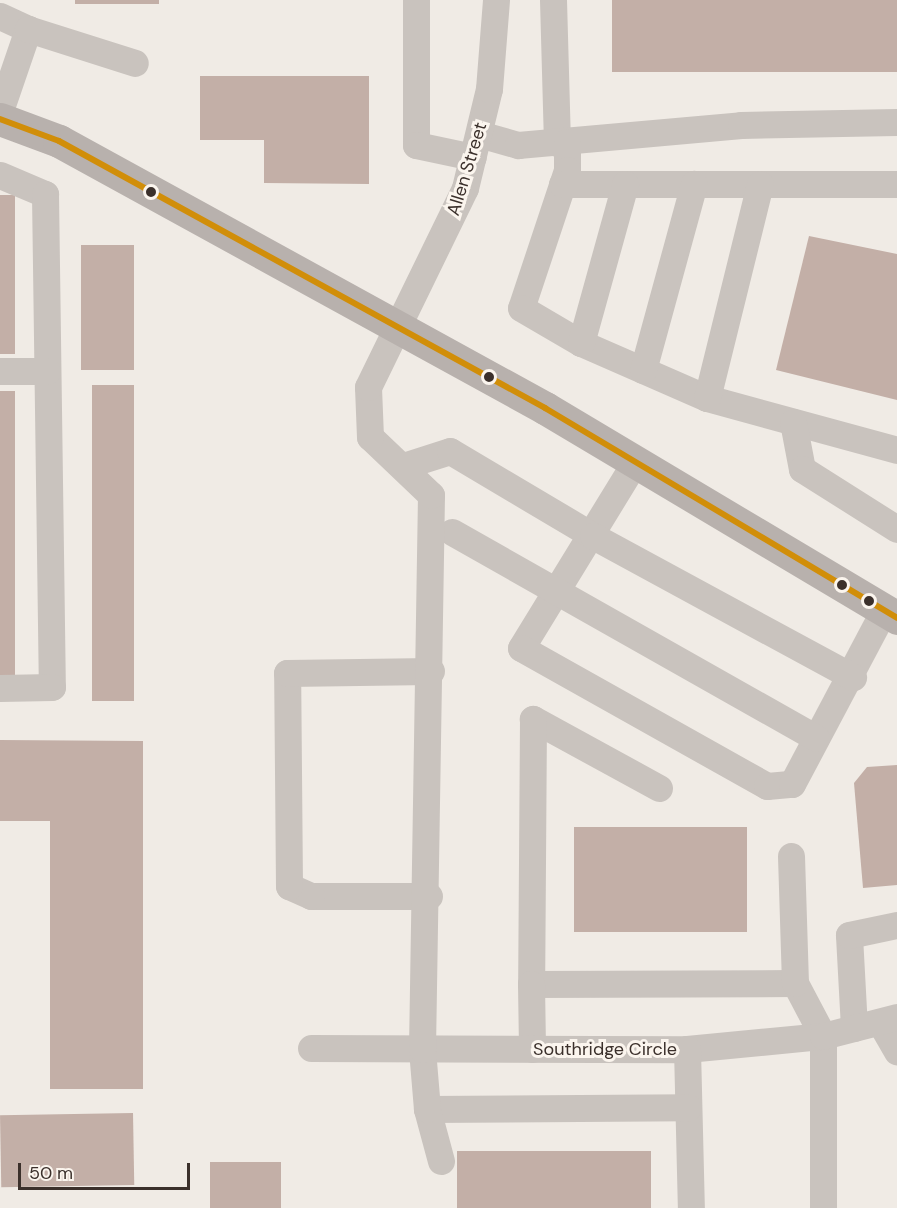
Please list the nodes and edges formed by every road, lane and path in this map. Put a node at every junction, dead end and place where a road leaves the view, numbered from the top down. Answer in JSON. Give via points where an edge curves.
{"nodes":[{"id":1,"x":416,"y":0,"type":"edge"},
{"id":2,"x":496,"y":0,"type":"edge"},
{"id":3,"x":553,"y":0,"type":"edge"},
{"id":4,"x":0,"y":16,"type":"edge"},
{"id":5,"x":28,"y":29,"type":"junction"},
{"id":6,"x":135,"y":63,"type":"dead end"},
{"id":7,"x":0,"y":111,"type":"edge"},
{"id":8,"x":0,"y":119,"type":"edge"},
{"id":9,"x":897,"y":122,"type":"edge"},
{"id":10,"x":562,"y":142,"type":"junction"},
{"id":11,"x":476,"y":145,"type":"junction"},
{"id":12,"x":0,"y":175,"type":"edge"},
{"id":13,"x":562,"y":184,"type":"junction"},
{"id":14,"x":625,"y":184,"type":"junction"},
{"id":15,"x":694,"y":184,"type":"junction"},
{"id":16,"x":760,"y":184,"type":"junction"},
{"id":17,"x":897,"y":184,"type":"edge"},
{"id":18,"x":397,"y":326,"type":"junction"},
{"id":19,"x":581,"y":343,"type":"junction"},
{"id":20,"x":644,"y":370,"type":"junction"},
{"id":21,"x":0,"y":371,"type":"edge"},
{"id":22,"x":47,"y":371,"type":"junction"},
{"id":23,"x":707,"y":398,"type":"junction"},
{"id":24,"x":793,"y":422,"type":"junction"},
{"id":25,"x":897,"y":450,"type":"edge"},
{"id":26,"x":635,"y":462,"type":"junction"},
{"id":27,"x":403,"y":466,"type":"junction"},
{"id":28,"x":897,"y":529,"type":"edge"},
{"id":29,"x":452,"y":532,"type":"dead end"},
{"id":30,"x":593,"y":536,"type":"junction"},
{"id":31,"x":556,"y":592,"type":"junction"},
{"id":32,"x":891,"y":614,"type":"edge"},
{"id":33,"x":431,"y":671,"type":"junction"},
{"id":34,"x":853,"y":677,"type":"junction"},
{"id":35,"x":0,"y":688,"type":"edge"},
{"id":36,"x":816,"y":738,"type":"junction"},
{"id":37,"x":659,"y":788,"type":"dead end"},
{"id":38,"x":791,"y":856,"type":"dead end"},
{"id":39,"x":429,"y":896,"type":"junction"},
{"id":40,"x":897,"y":925,"type":"edge"},
{"id":41,"x":795,"y":983,"type":"junction"},
{"id":42,"x":531,"y":984,"type":"junction"},
{"id":43,"x":888,"y":1020,"type":"edge"},
{"id":44,"x":854,"y":1028,"type":"junction"},
{"id":45,"x":823,"y":1036,"type":"junction"},
{"id":46,"x":311,"y":1047,"type":"dead end"},
{"id":47,"x":423,"y":1049,"type":"junction"},
{"id":48,"x":532,"y":1049,"type":"junction"},
{"id":49,"x":687,"y":1049,"type":"junction"},
{"id":50,"x":897,"y":1052,"type":"edge"},
{"id":51,"x":688,"y":1107,"type":"junction"},
{"id":52,"x":427,"y":1109,"type":"junction"},
{"id":53,"x":441,"y":1161,"type":"dead end"},
{"id":54,"x":691,"y":1208,"type":"edge"},
{"id":55,"x":823,"y":1208,"type":"edge"}],
"edges":[{"from":1,"to":11,"type":"street","via":[[416,145]]},
{"from":2,"to":11,"type":"street","name":"Allen Street"},
{"from":3,"to":10,"type":"street"},
{"from":4,"to":5,"type":"street"},
{"from":5,"to":6,"type":"street"},
{"from":5,"to":7,"type":"street"},
{"from":8,"to":18,"type":"main road","via":[[59,141]]},
{"from":9,"to":10,"type":"street","via":[[741,125]]},
{"from":10,"to":11,"type":"street"},
{"from":10,"to":13,"type":"street"},
{"from":11,"to":18,"type":"street","name":"Allen Street","via":[[453,218]]},
{"from":12,"to":22,"type":"street","via":[[45,194]]},
{"from":13,"to":14,"type":"street"},
{"from":13,"to":19,"type":"street","via":[[521,308]]},
{"from":14,"to":15,"type":"street"},
{"from":14,"to":19,"type":"street"},
{"from":15,"to":16,"type":"street"},
{"from":15,"to":20,"type":"street"},
{"from":16,"to":17,"type":"street"},
{"from":16,"to":23,"type":"street"},
{"from":18,"to":26,"type":"main road"},
{"from":18,"to":27,"type":"street","name":"Allen Street","via":[[368,387],[369,427],[370,437]]},
{"from":19,"to":20,"type":"street"},
{"from":20,"to":23,"type":"street"},
{"from":21,"to":22,"type":"street"},
{"from":22,"to":35,"type":"street","via":[[52,687]]},
{"from":23,"to":24,"type":"street"},
{"from":24,"to":25,"type":"street"},
{"from":24,"to":28,"type":"street","via":[[802,469]]},
{"from":26,"to":30,"type":"street"},
{"from":26,"to":32,"type":"main road"},
{"from":27,"to":30,"type":"street","via":[[450,451]]},
{"from":27,"to":33,"type":"street","name":"Allen Street","via":[[431,495]]},
{"from":29,"to":31,"type":"street"},
{"from":30,"to":31,"type":"street"},
{"from":30,"to":34,"type":"street"},
{"from":31,"to":36,"type":"street"},
{"from":31,"to":36,"type":"street","via":[[521,648],[767,786],[792,784]]},
{"from":32,"to":34,"type":"street"},
{"from":33,"to":39,"type":"street","name":"Allen Street"},
{"from":33,"to":39,"type":"street","via":[[287,673],[289,886],[311,896]]},
{"from":34,"to":36,"type":"street"},
{"from":37,"to":42,"type":"street","via":[[533,719]]},
{"from":38,"to":41,"type":"street"},
{"from":39,"to":47,"type":"street","name":"Allen Street"},
{"from":40,"to":44,"type":"street","via":[[849,935]]},
{"from":41,"to":42,"type":"street"},
{"from":41,"to":45,"type":"street"},
{"from":42,"to":48,"type":"street"},
{"from":43,"to":44,"type":"street","name":"Southridge Circle"},
{"from":43,"to":50,"type":"street"},
{"from":44,"to":45,"type":"street","name":"Southridge Circle"},
{"from":45,"to":49,"type":"street","name":"Southridge Circle"},
{"from":45,"to":55,"type":"street"},
{"from":46,"to":47,"type":"street","name":"Southridge Circle"},
{"from":47,"to":48,"type":"street","name":"Southridge Circle"},
{"from":47,"to":52,"type":"street","name":"Allen Street"},
{"from":48,"to":49,"type":"street","name":"Southridge Circle"},
{"from":49,"to":51,"type":"street"},
{"from":51,"to":52,"type":"street"},
{"from":51,"to":54,"type":"street"},
{"from":52,"to":53,"type":"street","name":"Allen Street"}]}
